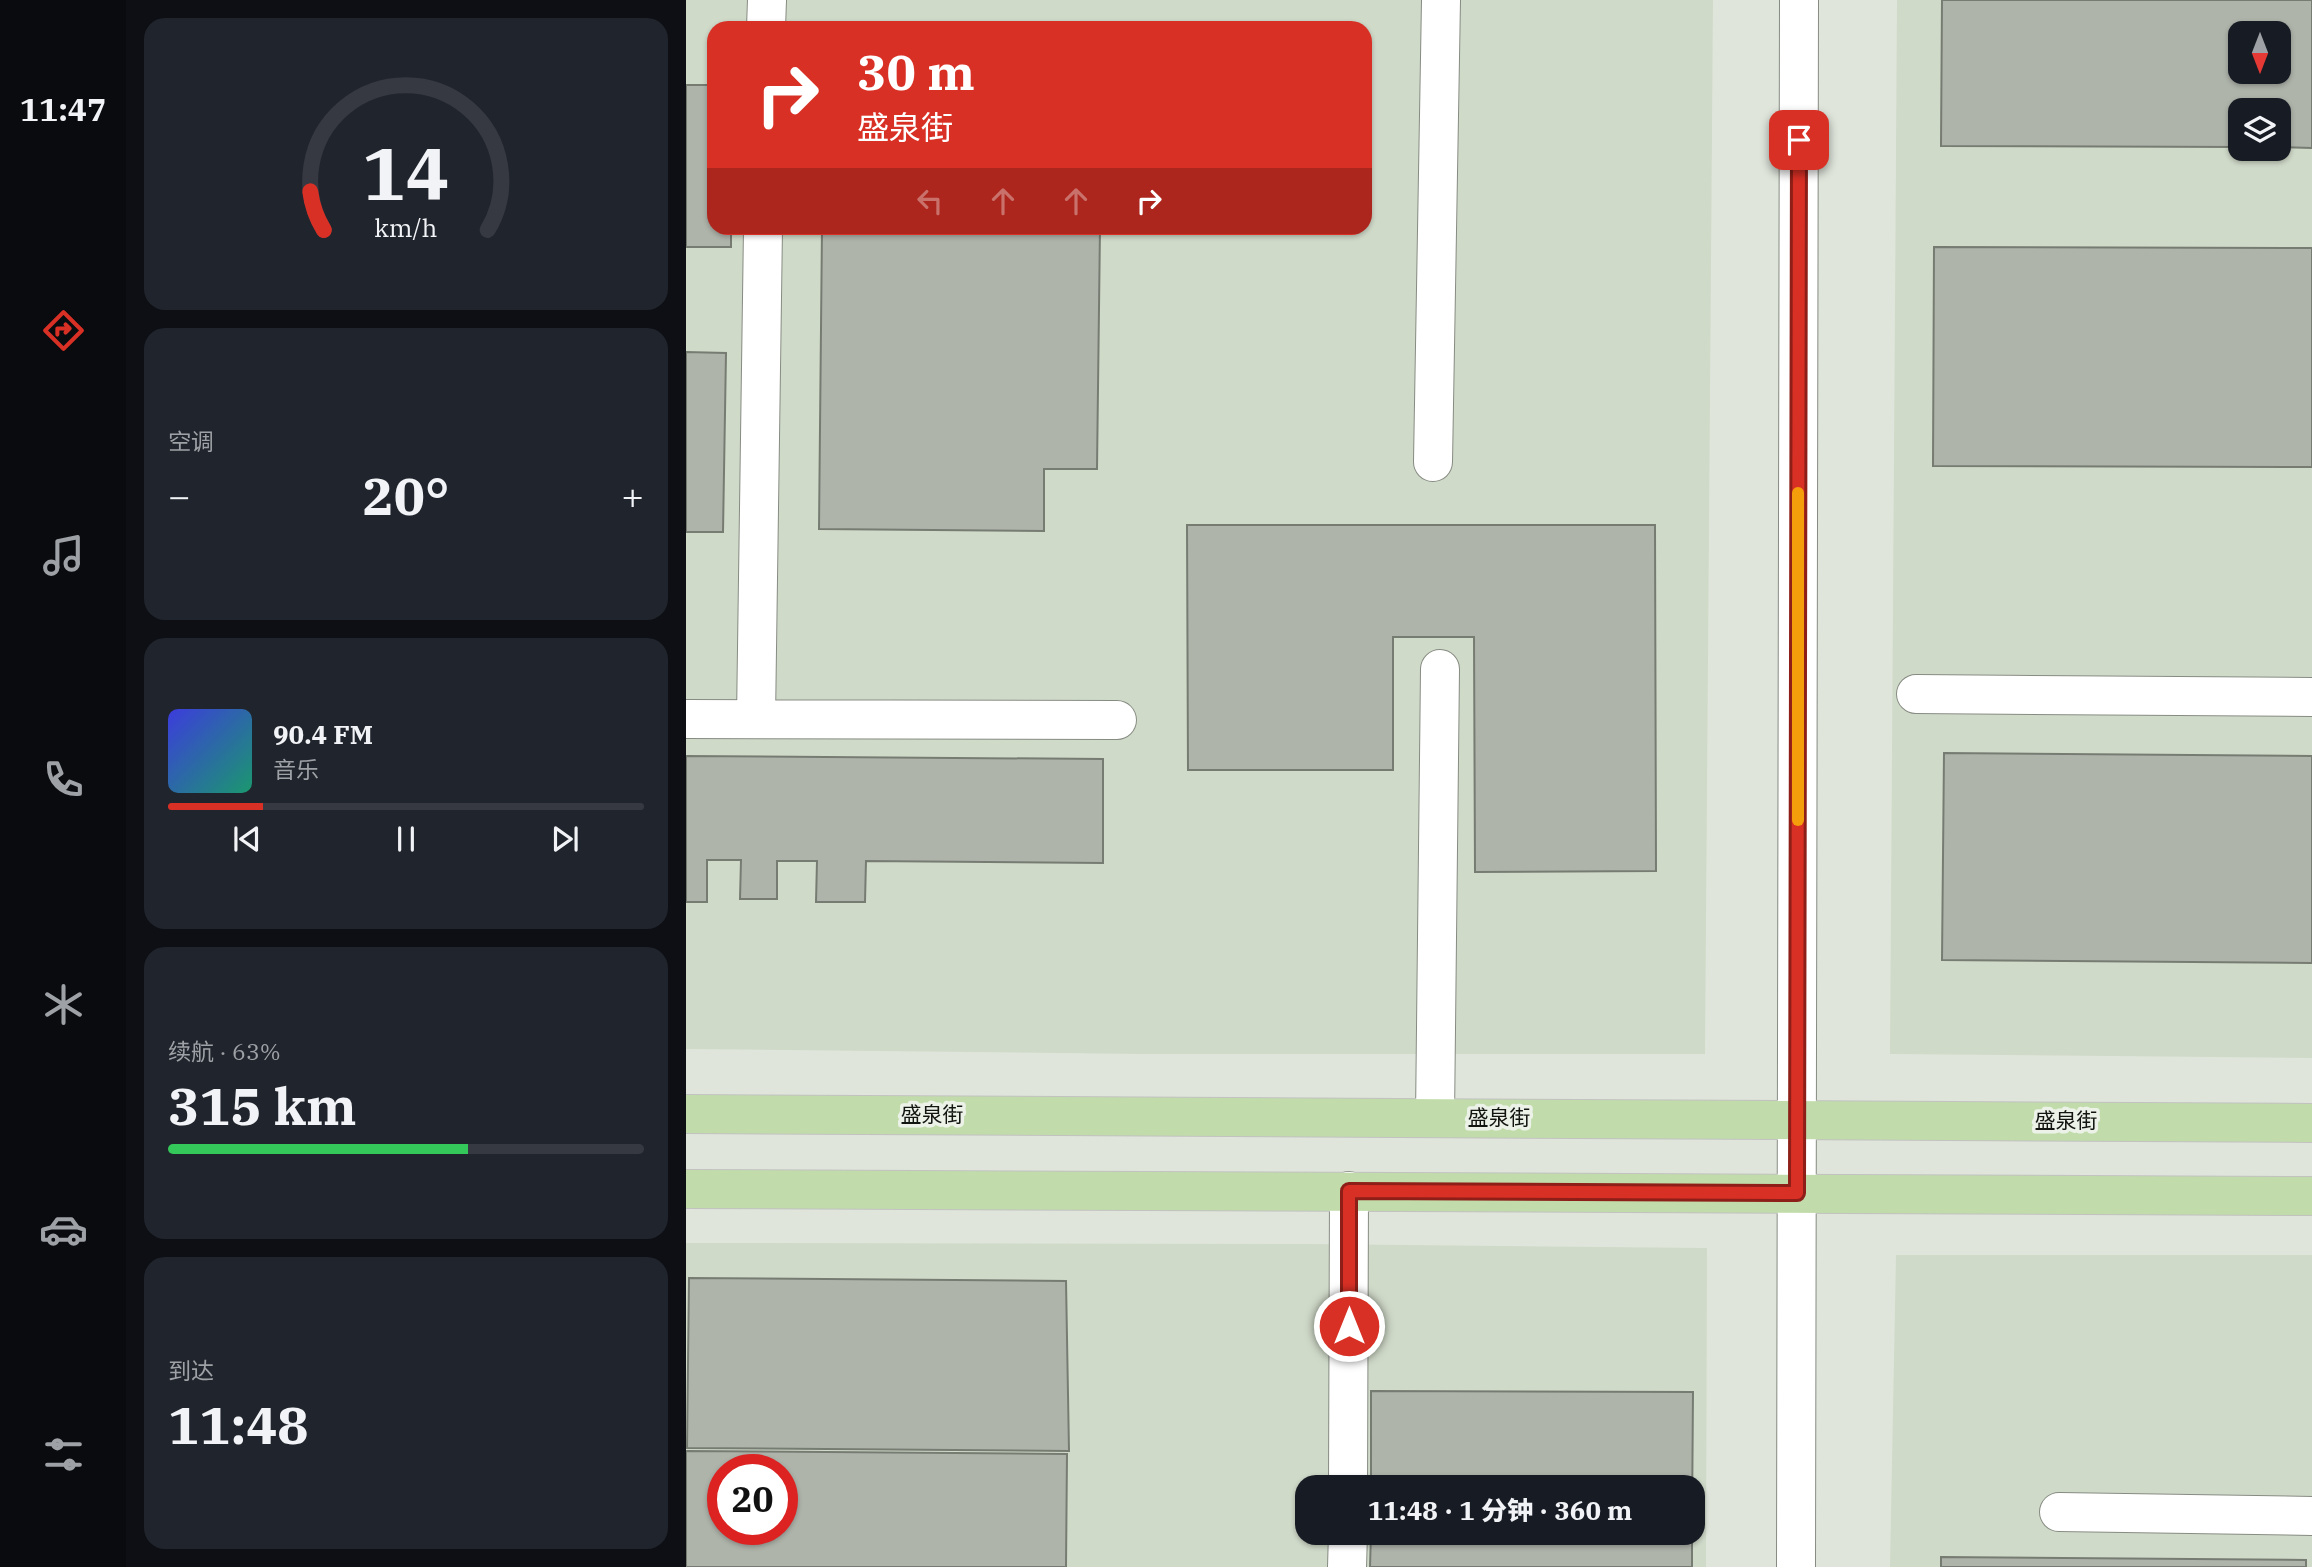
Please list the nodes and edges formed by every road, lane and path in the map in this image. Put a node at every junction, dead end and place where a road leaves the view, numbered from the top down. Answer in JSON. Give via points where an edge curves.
{"nodes":[{"id":1,"x":767,"y":0,"type":"edge"},
{"id":2,"x":1441,"y":0,"type":"edge"},
{"id":3,"x":1799,"y":0,"type":"edge"},
{"id":4,"x":766,"y":21,"type":"edge"},
{"id":5,"x":764,"y":235,"type":"edge"},
{"id":6,"x":1433,"y":462,"type":"dead end"},
{"id":7,"x":1440,"y":669,"type":"dead end"},
{"id":8,"x":1916,"y":694,"type":"dead end"},
{"id":9,"x":2312,"y":697,"type":"edge"},
{"id":10,"x":686,"y":719,"type":"edge"},
{"id":11,"x":756,"y":719,"type":"junction"},
{"id":12,"x":1117,"y":720,"type":"dead end"},
{"id":13,"x":686,"y":1114,"type":"edge"},
{"id":14,"x":1435,"y":1118,"type":"junction"},
{"id":15,"x":1797,"y":1120,"type":"junction"},
{"id":16,"x":2312,"y":1123,"type":"edge"},
{"id":17,"x":686,"y":1189,"type":"edge"},
{"id":18,"x":1349,"y":1191,"type":"junction"},
{"id":19,"x":1797,"y":1193,"type":"junction"},
{"id":20,"x":2312,"y":1196,"type":"edge"},
{"id":21,"x":1348,"y":1475,"type":"edge"},
{"id":22,"x":2059,"y":1512,"type":"dead end"},
{"id":23,"x":2312,"y":1516,"type":"edge"},
{"id":24,"x":1348,"y":1545,"type":"edge"},
{"id":25,"x":1347,"y":1567,"type":"edge"},
{"id":26,"x":1796,"y":1567,"type":"edge"}],
"edges":[{"from":1,"to":4,"type":"street"},
{"from":2,"to":6,"type":"street"},
{"from":3,"to":15,"type":"street"},
{"from":5,"to":11,"type":"street"},
{"from":7,"to":14,"type":"street"},
{"from":8,"to":9,"type":"street"},
{"from":10,"to":11,"type":"street"},
{"from":11,"to":12,"type":"street"},
{"from":13,"to":14,"type":"main road","name":"盛泉街"},
{"from":14,"to":15,"type":"main road","name":"盛泉街"},
{"from":15,"to":16,"type":"main road","name":"盛泉街"},
{"from":15,"to":19,"type":"street"},
{"from":17,"to":18,"type":"main road"},
{"from":18,"to":19,"type":"main road"},
{"from":18,"to":21,"type":"street"},
{"from":19,"to":20,"type":"main road"},
{"from":19,"to":26,"type":"street"},
{"from":22,"to":23,"type":"street"},
{"from":24,"to":25,"type":"street"}]}
